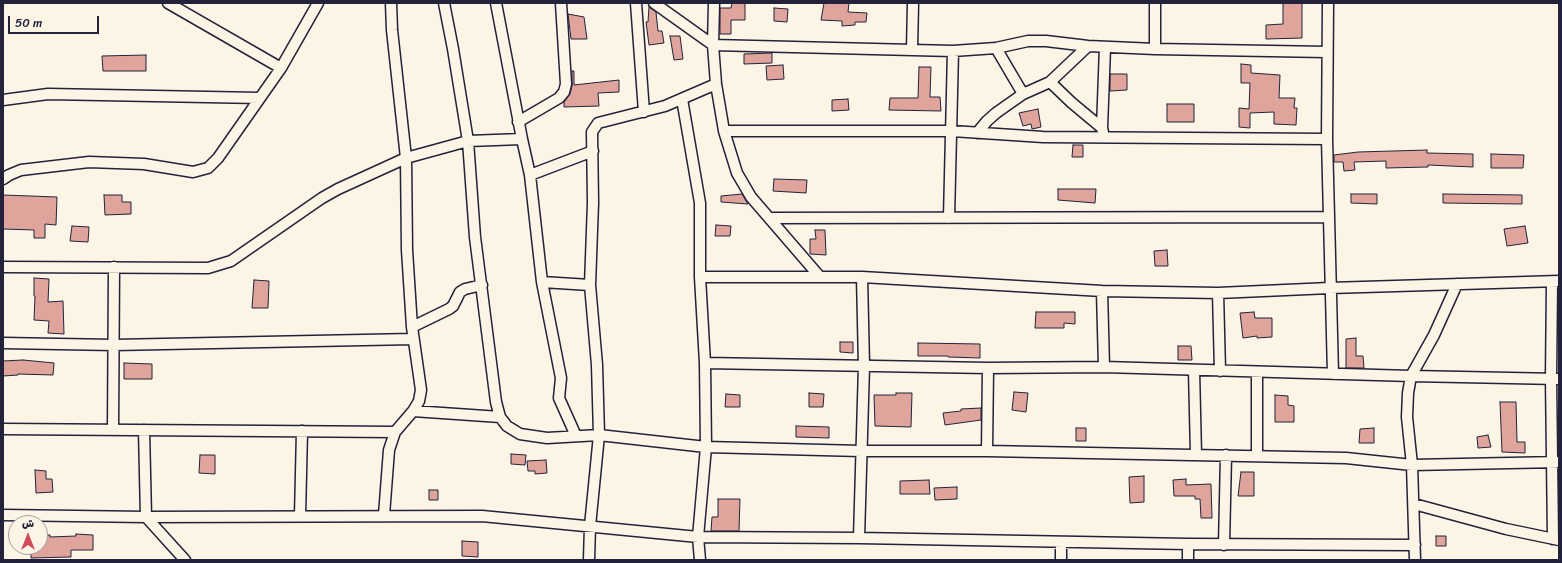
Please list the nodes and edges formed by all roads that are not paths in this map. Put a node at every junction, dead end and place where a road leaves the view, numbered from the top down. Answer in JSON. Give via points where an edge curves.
{"nodes":[{"id":1,"x":168,"y":3,"type":"edge"},
{"id":2,"x":318,"y":3,"type":"edge"},
{"id":3,"x":391,"y":3,"type":"edge"},
{"id":4,"x":444,"y":3,"type":"edge"},
{"id":5,"x":496,"y":3,"type":"edge"},
{"id":6,"x":561,"y":3,"type":"edge"},
{"id":7,"x":636,"y":3,"type":"edge"},
{"id":8,"x":654,"y":3,"type":"edge"},
{"id":9,"x":714,"y":3,"type":"edge"},
{"id":10,"x":913,"y":3,"type":"edge"},
{"id":11,"x":1155,"y":3,"type":"edge"},
{"id":12,"x":1328,"y":3,"type":"edge"},
{"id":13,"x":713,"y":45,"type":"junction"},
{"id":14,"x":1088,"y":46,"type":"junction"},
{"id":15,"x":1105,"y":47,"type":"junction"},
{"id":16,"x":996,"y":48,"type":"junction"},
{"id":17,"x":1155,"y":49,"type":"junction"},
{"id":18,"x":912,"y":50,"type":"junction"},
{"id":19,"x":953,"y":51,"type":"junction"},
{"id":20,"x":1327,"y":52,"type":"junction"},
{"id":21,"x":281,"y":68,"type":"junction"},
{"id":22,"x":1050,"y":82,"type":"junction"},
{"id":23,"x":716,"y":84,"type":"junction"},
{"id":24,"x":1023,"y":94,"type":"junction"},
{"id":25,"x":260,"y":98,"type":"junction"},
{"id":26,"x":682,"y":99,"type":"junction"},
{"id":27,"x":3,"y":100,"type":"edge"},
{"id":28,"x":644,"y":112,"type":"junction"},
{"id":29,"x":518,"y":122,"type":"junction"},
{"id":30,"x":724,"y":131,"type":"junction"},
{"id":31,"x":952,"y":131,"type":"junction"},
{"id":32,"x":978,"y":133,"type":"junction"},
{"id":33,"x":1103,"y":133,"type":"junction"},
{"id":34,"x":1327,"y":138,"type":"junction"},
{"id":35,"x":522,"y":139,"type":"junction"},
{"id":36,"x":468,"y":141,"type":"junction"},
{"id":37,"x":593,"y":151,"type":"junction"},
{"id":38,"x":406,"y":158,"type":"junction"},
{"id":39,"x":530,"y":174,"type":"junction"},
{"id":40,"x":3,"y":179,"type":"edge"},
{"id":41,"x":1328,"y":217,"type":"junction"},
{"id":42,"x":769,"y":218,"type":"junction"},
{"id":43,"x":949,"y":218,"type":"junction"},
{"id":44,"x":3,"y":267,"type":"edge"},
{"id":45,"x":114,"y":268,"type":"junction"},
{"id":46,"x":700,"y":277,"type":"junction"},
{"id":47,"x":820,"y":277,"type":"junction"},
{"id":48,"x":862,"y":277,"type":"junction"},
{"id":49,"x":542,"y":282,"type":"junction"},
{"id":50,"x":1555,"y":282,"type":"edge"},
{"id":51,"x":1457,"y":284,"type":"junction"},
{"id":52,"x":482,"y":286,"type":"junction"},
{"id":53,"x":590,"y":286,"type":"junction"},
{"id":54,"x":1330,"y":288,"type":"junction"},
{"id":55,"x":1102,"y":291,"type":"junction"},
{"id":56,"x":1218,"y":293,"type":"junction"},
{"id":57,"x":412,"y":327,"type":"junction"},
{"id":58,"x":413,"y":339,"type":"junction"},
{"id":59,"x":3,"y":343,"type":"edge"},
{"id":60,"x":114,"y":345,"type":"junction"},
{"id":61,"x":705,"y":363,"type":"junction"},
{"id":62,"x":864,"y":366,"type":"junction"},
{"id":63,"x":988,"y":368,"type":"junction"},
{"id":64,"x":1104,"y":368,"type":"junction"},
{"id":65,"x":1194,"y":370,"type":"junction"},
{"id":66,"x":1220,"y":371,"type":"junction"},
{"id":67,"x":1257,"y":372,"type":"junction"},
{"id":68,"x":1333,"y":374,"type":"junction"},
{"id":69,"x":1411,"y":376,"type":"junction"},
{"id":70,"x":1555,"y":378,"type":"edge"},
{"id":71,"x":413,"y":411,"type":"junction"},
{"id":72,"x":500,"y":417,"type":"junction"},
{"id":73,"x":3,"y":429,"type":"edge"},
{"id":74,"x":113,"y":429,"type":"junction"},
{"id":75,"x":144,"y":430,"type":"junction"},
{"id":76,"x":302,"y":431,"type":"junction"},
{"id":77,"x":395,"y":432,"type":"junction"},
{"id":78,"x":599,"y":435,"type":"junction"},
{"id":79,"x":576,"y":436,"type":"junction"},
{"id":80,"x":706,"y":447,"type":"junction"},
{"id":81,"x":861,"y":451,"type":"junction"},
{"id":82,"x":987,"y":451,"type":"junction"},
{"id":83,"x":1196,"y":455,"type":"junction"},
{"id":84,"x":1226,"y":455,"type":"junction"},
{"id":85,"x":1257,"y":456,"type":"junction"},
{"id":86,"x":1556,"y":462,"type":"edge"},
{"id":87,"x":1412,"y":465,"type":"junction"},
{"id":88,"x":1414,"y":504,"type":"junction"},
{"id":89,"x":3,"y":515,"type":"edge"},
{"id":90,"x":384,"y":515,"type":"junction"},
{"id":91,"x":300,"y":516,"type":"junction"},
{"id":92,"x":146,"y":517,"type":"junction"},
{"id":93,"x":590,"y":526,"type":"junction"},
{"id":94,"x":698,"y":536,"type":"junction"},
{"id":95,"x":859,"y":538,"type":"junction"},
{"id":96,"x":1556,"y":540,"type":"edge"},
{"id":97,"x":1062,"y":542,"type":"junction"},
{"id":98,"x":1188,"y":544,"type":"junction"},
{"id":99,"x":1224,"y":545,"type":"junction"},
{"id":100,"x":1415,"y":545,"type":"junction"},
{"id":101,"x":185,"y":560,"type":"edge"},
{"id":102,"x":589,"y":560,"type":"edge"},
{"id":103,"x":700,"y":560,"type":"edge"},
{"id":104,"x":1061,"y":560,"type":"edge"},
{"id":105,"x":1188,"y":560,"type":"edge"},
{"id":106,"x":1415,"y":560,"type":"edge"}],
"edges":[{"from":1,"to":21,"type":"street"},
{"from":2,"to":21,"type":"street"},
{"from":3,"to":38,"type":"street"},
{"from":4,"to":36,"type":"street"},
{"from":5,"to":29,"type":"street"},
{"from":6,"to":29,"type":"street","via":[[566,84],[564,92],[559,98]]},
{"from":7,"to":28,"type":"street"},
{"from":8,"to":13,"type":"street"},
{"from":9,"to":13,"type":"street"},
{"from":10,"to":18,"type":"street"},
{"from":11,"to":17,"type":"street"},
{"from":12,"to":20,"type":"street"},
{"from":13,"to":18,"type":"street"},
{"from":13,"to":23,"type":"street"},
{"from":14,"to":15,"type":"street"},
{"from":14,"to":16,"type":"street","via":[[1028,41]]},
{"from":14,"to":22,"type":"street"},
{"from":15,"to":17,"type":"street"},
{"from":15,"to":33,"type":"street"},
{"from":16,"to":19,"type":"street"},
{"from":16,"to":24,"type":"street"},
{"from":17,"to":20,"type":"street"},
{"from":18,"to":19,"type":"street"},
{"from":19,"to":31,"type":"street"},
{"from":20,"to":34,"type":"street"},
{"from":21,"to":25,"type":"street"},
{"from":22,"to":24,"type":"street"},
{"from":22,"to":33,"type":"street"},
{"from":23,"to":26,"type":"street"},
{"from":23,"to":30,"type":"street"},
{"from":24,"to":32,"type":"street","via":[[996,113]]},
{"from":25,"to":27,"type":"street","via":[[48,94]]},
{"from":25,"to":40,"type":"street","via":[[218,158],[208,168],[193,172],[144,164],[89,162],[21,170]]},
{"from":26,"to":28,"type":"street"},
{"from":26,"to":46,"type":"street","via":[[700,203]]},
{"from":28,"to":37,"type":"street","via":[[598,122],[592,132]]},
{"from":29,"to":35,"type":"street"},
{"from":30,"to":31,"type":"street"},
{"from":30,"to":42,"type":"street","via":[[737,173],[751,197]]},
{"from":31,"to":32,"type":"street"},
{"from":31,"to":43,"type":"street"},
{"from":32,"to":33,"type":"street","via":[[1043,137]]},
{"from":33,"to":34,"type":"street"},
{"from":34,"to":41,"type":"street"},
{"from":35,"to":36,"type":"street"},
{"from":35,"to":39,"type":"street"},
{"from":36,"to":38,"type":"street"},
{"from":36,"to":52,"type":"street"},
{"from":37,"to":39,"type":"street"},
{"from":37,"to":53,"type":"street"},
{"from":38,"to":45,"type":"street","via":[[338,188],[231,261],[208,268]]},
{"from":38,"to":57,"type":"street","via":[[407,250]]},
{"from":39,"to":49,"type":"street"},
{"from":41,"to":43,"type":"street"},
{"from":41,"to":54,"type":"street"},
{"from":42,"to":43,"type":"street"},
{"from":42,"to":47,"type":"street"},
{"from":44,"to":45,"type":"street"},
{"from":45,"to":60,"type":"street"},
{"from":46,"to":47,"type":"street"},
{"from":46,"to":61,"type":"street"},
{"from":47,"to":48,"type":"street"},
{"from":48,"to":55,"type":"street"},
{"from":48,"to":62,"type":"street"},
{"from":49,"to":53,"type":"street"},
{"from":49,"to":79,"type":"street","via":[[561,378],[560,402]]},
{"from":50,"to":51,"type":"street"},
{"from":50,"to":70,"type":"street"},
{"from":51,"to":54,"type":"street"},
{"from":51,"to":69,"type":"street","via":[[1434,336]]},
{"from":52,"to":57,"type":"street","via":[[465,289],[449,309]]},
{"from":52,"to":72,"type":"street","via":[[488,348]]},
{"from":53,"to":78,"type":"street","via":[[597,366]]},
{"from":54,"to":56,"type":"street"},
{"from":54,"to":68,"type":"street"},
{"from":55,"to":56,"type":"street"},
{"from":55,"to":64,"type":"street"},
{"from":56,"to":66,"type":"street"},
{"from":57,"to":58,"type":"street"},
{"from":58,"to":60,"type":"street"},
{"from":58,"to":71,"type":"street","via":[[421,390],[419,401]]},
{"from":59,"to":60,"type":"street"},
{"from":60,"to":74,"type":"street"},
{"from":61,"to":62,"type":"street"},
{"from":61,"to":80,"type":"street"},
{"from":62,"to":63,"type":"street"},
{"from":62,"to":81,"type":"street"},
{"from":63,"to":64,"type":"street"},
{"from":63,"to":82,"type":"street"},
{"from":64,"to":65,"type":"street"},
{"from":65,"to":66,"type":"street"},
{"from":65,"to":83,"type":"street"},
{"from":66,"to":67,"type":"street"},
{"from":67,"to":68,"type":"street"},
{"from":67,"to":85,"type":"street"},
{"from":68,"to":69,"type":"street"},
{"from":69,"to":70,"type":"street"},
{"from":69,"to":87,"type":"street","via":[[1407,417]]},
{"from":70,"to":86,"type":"street"},
{"from":71,"to":72,"type":"street"},
{"from":71,"to":77,"type":"street"},
{"from":72,"to":79,"type":"street","via":[[507,426],[520,434],[547,438]]},
{"from":73,"to":74,"type":"street"},
{"from":74,"to":75,"type":"street"},
{"from":75,"to":76,"type":"street"},
{"from":75,"to":92,"type":"street"},
{"from":76,"to":77,"type":"street"},
{"from":76,"to":91,"type":"street"},
{"from":77,"to":90,"type":"street","via":[[389,450]]},
{"from":78,"to":79,"type":"street"},
{"from":78,"to":80,"type":"street"},
{"from":78,"to":93,"type":"street"},
{"from":80,"to":81,"type":"street"},
{"from":80,"to":94,"type":"street"},
{"from":81,"to":82,"type":"street"},
{"from":81,"to":95,"type":"street"},
{"from":82,"to":83,"type":"street"},
{"from":83,"to":84,"type":"street"},
{"from":84,"to":85,"type":"street"},
{"from":84,"to":99,"type":"street"},
{"from":85,"to":87,"type":"street","via":[[1346,458]]},
{"from":86,"to":87,"type":"street"},
{"from":86,"to":96,"type":"street"},
{"from":87,"to":88,"type":"street"},
{"from":88,"to":96,"type":"street"},
{"from":88,"to":100,"type":"street"},
{"from":89,"to":92,"type":"street"},
{"from":90,"to":91,"type":"street"},
{"from":90,"to":93,"type":"street","via":[[482,516]]},
{"from":91,"to":92,"type":"street"},
{"from":92,"to":101,"type":"street"},
{"from":93,"to":94,"type":"street"},
{"from":93,"to":102,"type":"street"},
{"from":94,"to":95,"type":"street"},
{"from":94,"to":103,"type":"street"},
{"from":95,"to":97,"type":"street"},
{"from":97,"to":98,"type":"street"},
{"from":97,"to":104,"type":"street"},
{"from":98,"to":99,"type":"street"},
{"from":98,"to":105,"type":"street"},
{"from":99,"to":100,"type":"street"},
{"from":100,"to":106,"type":"street"}]}
